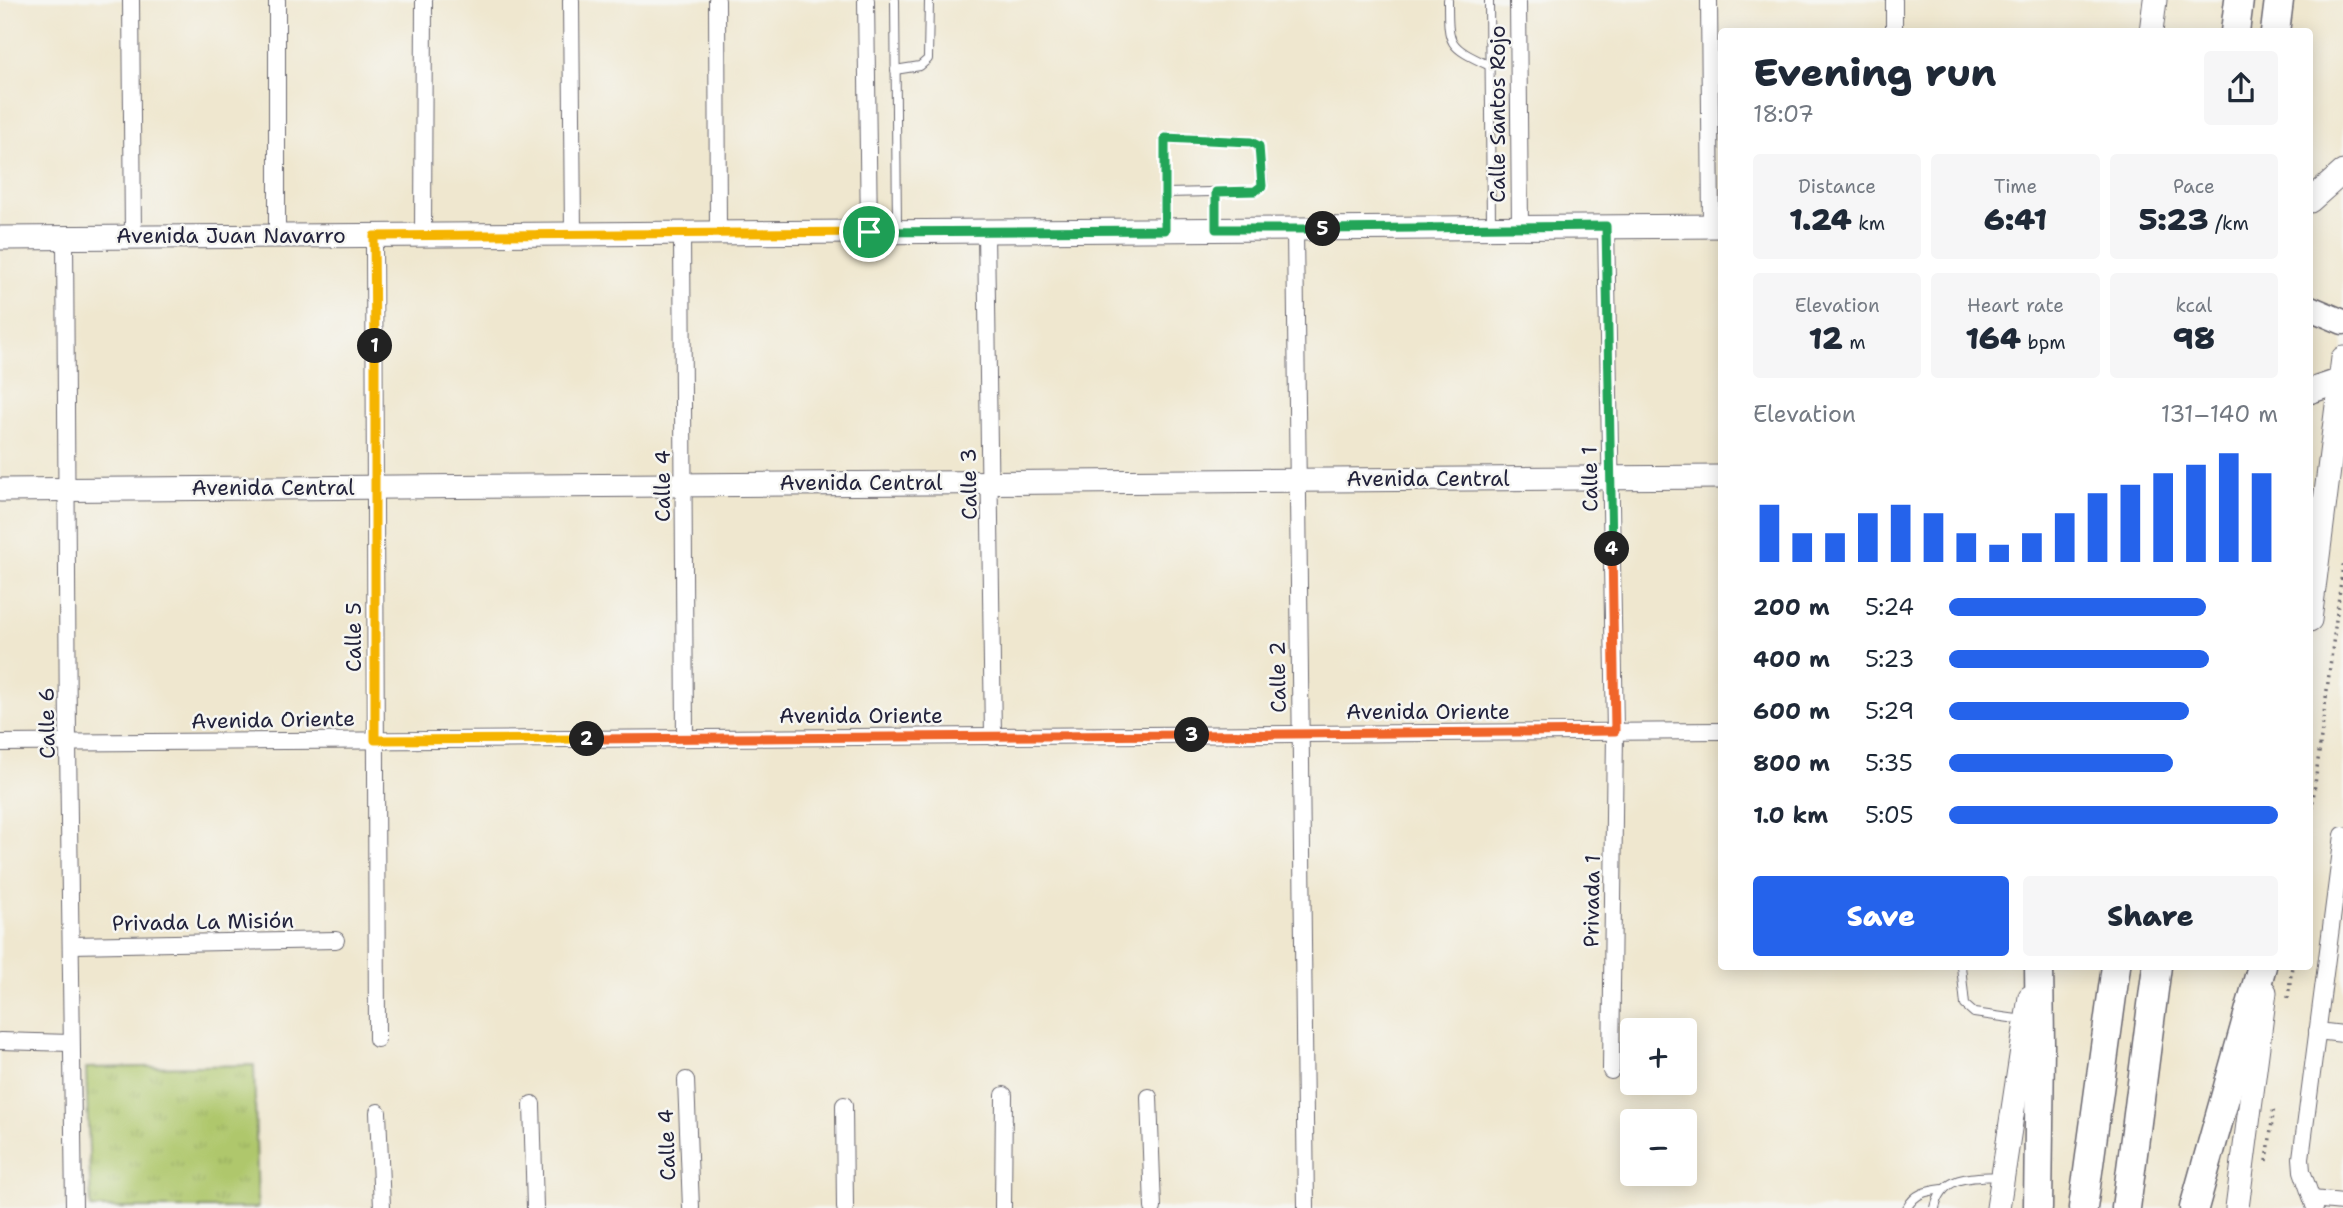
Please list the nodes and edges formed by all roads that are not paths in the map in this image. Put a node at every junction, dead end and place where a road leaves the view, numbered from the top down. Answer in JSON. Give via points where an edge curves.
{"nodes":[{"id":1,"x":131,"y":0,"type":"edge"},
{"id":2,"x":277,"y":0,"type":"edge"},
{"id":3,"x":424,"y":0,"type":"edge"},
{"id":4,"x":571,"y":0,"type":"edge"},
{"id":5,"x":717,"y":0,"type":"edge"},
{"id":6,"x":866,"y":0,"type":"edge"},
{"id":7,"x":895,"y":0,"type":"edge"},
{"id":8,"x":929,"y":0,"type":"edge"},
{"id":9,"x":1448,"y":0,"type":"edge"},
{"id":10,"x":1489,"y":0,"type":"edge"},
{"id":11,"x":1518,"y":0,"type":"edge"},
{"id":12,"x":1709,"y":0,"type":"edge"},
{"id":13,"x":1894,"y":0,"type":"edge"},
{"id":14,"x":2157,"y":0,"type":"edge"},
{"id":15,"x":2239,"y":0,"type":"edge"},
{"id":16,"x":2279,"y":0,"type":"edge"},
{"id":17,"x":1894,"y":28,"type":"edge"},
{"id":18,"x":2152,"y":28,"type":"edge"},
{"id":19,"x":2158,"y":28,"type":"edge"},
{"id":20,"x":2236,"y":28,"type":"edge"},
{"id":21,"x":2276,"y":28,"type":"edge"},
{"id":22,"x":1490,"y":66,"type":"junction"},
{"id":23,"x":895,"y":70,"type":"junction"},
{"id":24,"x":2343,"y":172,"type":"edge"},
{"id":25,"x":1216,"y":192,"type":"junction"},
{"id":26,"x":1166,"y":193,"type":"junction"},
{"id":27,"x":2313,"y":198,"type":"edge"},
{"id":28,"x":1606,"y":226,"type":"junction"},
{"id":29,"x":1716,"y":226,"type":"edge"},
{"id":30,"x":1520,"y":227,"type":"junction"},
{"id":31,"x":1491,"y":228,"type":"junction"},
{"id":32,"x":1216,"y":229,"type":"junction"},
{"id":33,"x":1295,"y":229,"type":"junction"},
{"id":34,"x":1165,"y":230,"type":"junction"},
{"id":35,"x":986,"y":231,"type":"junction"},
{"id":36,"x":869,"y":232,"type":"junction"},
{"id":37,"x":897,"y":232,"type":"junction"},
{"id":38,"x":682,"y":233,"type":"junction"},
{"id":39,"x":718,"y":233,"type":"junction"},
{"id":40,"x":423,"y":234,"type":"junction"},
{"id":41,"x":573,"y":234,"type":"junction"},
{"id":42,"x":133,"y":236,"type":"junction"},
{"id":43,"x":277,"y":236,"type":"junction"},
{"id":44,"x":374,"y":236,"type":"junction"},
{"id":45,"x":65,"y":238,"type":"junction"},
{"id":46,"x":0,"y":239,"type":"edge"},
{"id":47,"x":2313,"y":309,"type":"edge"},
{"id":48,"x":2343,"y":322,"type":"edge"},
{"id":49,"x":2342,"y":373,"type":"edge"},
{"id":50,"x":2313,"y":389,"type":"edge"},
{"id":51,"x":1611,"y":477,"type":"junction"},
{"id":52,"x":1718,"y":477,"type":"edge"},
{"id":53,"x":1297,"y":480,"type":"junction"},
{"id":54,"x":990,"y":482,"type":"junction"},
{"id":55,"x":684,"y":485,"type":"junction"},
{"id":56,"x":375,"y":487,"type":"junction"},
{"id":57,"x":66,"y":489,"type":"junction"},
{"id":58,"x":0,"y":490,"type":"edge"},
{"id":59,"x":2313,"y":598,"type":"edge"},
{"id":60,"x":1615,"y":731,"type":"junction"},
{"id":61,"x":1718,"y":731,"type":"edge"},
{"id":62,"x":1300,"y":734,"type":"junction"},
{"id":63,"x":993,"y":737,"type":"junction"},
{"id":64,"x":685,"y":738,"type":"junction"},
{"id":65,"x":375,"y":740,"type":"junction"},
{"id":66,"x":0,"y":743,"type":"edge"},
{"id":67,"x":68,"y":743,"type":"junction"},
{"id":68,"x":2343,"y":835,"type":"edge"},
{"id":69,"x":2341,"y":870,"type":"edge"},
{"id":70,"x":336,"y":940,"type":"dead end"},
{"id":71,"x":72,"y":945,"type":"junction"},
{"id":72,"x":1961,"y":970,"type":"edge"},
{"id":73,"x":2036,"y":970,"type":"edge"},
{"id":74,"x":2037,"y":970,"type":"edge"},
{"id":75,"x":2115,"y":970,"type":"edge"},
{"id":76,"x":2156,"y":970,"type":"edge"},
{"id":77,"x":2261,"y":970,"type":"edge"},
{"id":78,"x":2267,"y":970,"type":"edge"},
{"id":79,"x":2027,"y":1021,"type":"junction"},
{"id":80,"x":2317,"y":1031,"type":"junction"},
{"id":81,"x":2343,"y":1034,"type":"edge"},
{"id":82,"x":377,"y":1039,"type":"dead end"},
{"id":83,"x":0,"y":1041,"type":"edge"},
{"id":84,"x":71,"y":1043,"type":"junction"},
{"id":85,"x":1611,"y":1071,"type":"dead end"},
{"id":86,"x":686,"y":1080,"type":"dead end"},
{"id":87,"x":1004,"y":1095,"type":"dead end"},
{"id":88,"x":1149,"y":1097,"type":"dead end"},
{"id":89,"x":532,"y":1104,"type":"dead end"},
{"id":90,"x":845,"y":1105,"type":"dead end"},
{"id":91,"x":378,"y":1112,"type":"dead end"},
{"id":92,"x":2003,"y":1176,"type":"junction"},
{"id":93,"x":1943,"y":1189,"type":"junction"},
{"id":94,"x":2343,"y":1202,"type":"edge"},
{"id":95,"x":2313,"y":1203,"type":"edge"},
{"id":96,"x":74,"y":1208,"type":"edge"},
{"id":97,"x":382,"y":1208,"type":"edge"},
{"id":98,"x":535,"y":1208,"type":"edge"},
{"id":99,"x":691,"y":1208,"type":"edge"},
{"id":100,"x":845,"y":1208,"type":"edge"},
{"id":101,"x":1003,"y":1208,"type":"edge"},
{"id":102,"x":1153,"y":1208,"type":"edge"},
{"id":103,"x":1306,"y":1208,"type":"edge"},
{"id":104,"x":1906,"y":1208,"type":"edge"},
{"id":105,"x":1935,"y":1208,"type":"edge"},
{"id":106,"x":1998,"y":1208,"type":"edge"},
{"id":107,"x":2038,"y":1208,"type":"edge"},
{"id":108,"x":2083,"y":1208,"type":"edge"},
{"id":109,"x":2126,"y":1208,"type":"edge"},
{"id":110,"x":2194,"y":1208,"type":"edge"},
{"id":111,"x":2237,"y":1208,"type":"edge"}],
"edges":[{"from":1,"to":42,"type":"street"},
{"from":2,"to":43,"type":"street"},
{"from":3,"to":40,"type":"street"},
{"from":4,"to":41,"type":"street"},
{"from":5,"to":39,"type":"street"},
{"from":6,"to":36,"type":"street"},
{"from":7,"to":23,"type":"lane"},
{"from":8,"to":23,"type":"lane","via":[[928,59],[920,66]]},
{"from":9,"to":22,"type":"lane","via":[[1449,38],[1454,46]]},
{"from":10,"to":22,"type":"lane"},
{"from":11,"to":30,"type":"street","name":"Calle Santos Rojo"},
{"from":12,"to":29,"type":"street"},
{"from":13,"to":17,"type":"street"},
{"from":14,"to":18,"type":"main road"},
{"from":14,"to":19,"type":"main road"},
{"from":15,"to":20,"type":"highway"},
{"from":16,"to":21,"type":"highway"},
{"from":22,"to":31,"type":"lane"},
{"from":23,"to":37,"type":"lane"},
{"from":24,"to":27,"type":"main road"},
{"from":25,"to":26,"type":"lane"},
{"from":25,"to":26,"type":"lane","via":[[1259,189],[1263,181],[1259,146],[1165,138]]},
{"from":25,"to":32,"type":"lane"},
{"from":26,"to":34,"type":"lane"},
{"from":28,"to":29,"type":"main road","name":"Avenida Juan Navarro"},
{"from":28,"to":30,"type":"main road","name":"Avenida Juan Navarro"},
{"from":28,"to":51,"type":"street","name":"Calle 1"},
{"from":30,"to":31,"type":"main road","name":"Avenida Juan Navarro"},
{"from":31,"to":33,"type":"main road","name":"Avenida Juan Navarro"},
{"from":32,"to":33,"type":"main road","name":"Avenida Juan Navarro"},
{"from":32,"to":34,"type":"main road","name":"Avenida Juan Navarro"},
{"from":33,"to":53,"type":"street","name":"Calle 2"},
{"from":34,"to":35,"type":"main road","name":"Avenida Juan Navarro"},
{"from":35,"to":37,"type":"main road","name":"Avenida Juan Navarro"},
{"from":35,"to":54,"type":"street","name":"Calle 3"},
{"from":36,"to":37,"type":"main road","name":"Avenida Juan Navarro"},
{"from":36,"to":39,"type":"main road","name":"Avenida Juan Navarro"},
{"from":38,"to":39,"type":"main road","name":"Avenida Juan Navarro"},
{"from":38,"to":41,"type":"main road","name":"Avenida Juan Navarro"},
{"from":38,"to":55,"type":"street","name":"Calle 4"},
{"from":40,"to":41,"type":"main road","name":"Avenida Juan Navarro"},
{"from":40,"to":44,"type":"main road","name":"Avenida Juan Navarro"},
{"from":42,"to":43,"type":"main road","name":"Avenida Juan Navarro"},
{"from":42,"to":45,"type":"main road","name":"Avenida Juan Navarro"},
{"from":43,"to":44,"type":"main road","name":"Avenida Juan Navarro"},
{"from":44,"to":56,"type":"street","name":"Calle 5"},
{"from":45,"to":46,"type":"main road","name":"Avenida Juan Navarro"},
{"from":45,"to":57,"type":"street","name":"Calle 6"},
{"from":47,"to":48,"type":"main road"},
{"from":49,"to":50,"type":"main road"},
{"from":49,"to":59,"type":"main road"},
{"from":51,"to":52,"type":"main road","name":"Avenida Central"},
{"from":51,"to":53,"type":"main road","name":"Avenida Central"},
{"from":51,"to":60,"type":"street","name":"Calle 1"},
{"from":53,"to":54,"type":"main road","name":"Avenida Central"},
{"from":53,"to":62,"type":"street","name":"Calle 2"},
{"from":54,"to":55,"type":"main road","name":"Avenida Central"},
{"from":54,"to":63,"type":"street","name":"Calle 3"},
{"from":55,"to":56,"type":"main road","name":"Avenida Central"},
{"from":55,"to":64,"type":"street","name":"Calle 4"},
{"from":56,"to":57,"type":"main road","name":"Avenida Central"},
{"from":56,"to":65,"type":"street","name":"Calle 5"},
{"from":57,"to":58,"type":"main road","name":"Avenida Central"},
{"from":57,"to":67,"type":"street","name":"Calle 6"},
{"from":60,"to":61,"type":"street","name":"Avenida Oriente"},
{"from":60,"to":62,"type":"street","name":"Avenida Oriente"},
{"from":60,"to":85,"type":"street","name":"Privada 1"},
{"from":62,"to":63,"type":"street","name":"Avenida Oriente"},
{"from":62,"to":103,"type":"street","name":"Calle 2"},
{"from":63,"to":64,"type":"street","name":"Avenida Oriente"},
{"from":64,"to":65,"type":"street","name":"Avenida Oriente"},
{"from":65,"to":67,"type":"street","name":"Avenida Oriente"},
{"from":65,"to":82,"type":"street","name":"Calle 5"},
{"from":66,"to":67,"type":"street","name":"Avenida Oriente"},
{"from":67,"to":71,"type":"street","name":"Calle 6"},
{"from":68,"to":69,"type":"street"},
{"from":69,"to":80,"type":"street"},
{"from":70,"to":71,"type":"street","name":"Privada La Misión"},
{"from":71,"to":84,"type":"street","name":"Calle 6"},
{"from":72,"to":79,"type":"lane","via":[[1968,1010]]},
{"from":73,"to":79,"type":"main road"},
{"from":74,"to":107,"type":"highway"},
{"from":75,"to":108,"type":"highway"},
{"from":76,"to":109,"type":"highway"},
{"from":77,"to":110,"type":"highway"},
{"from":78,"to":111,"type":"main road"},
{"from":79,"to":92,"type":"main road"},
{"from":80,"to":81,"type":"street"},
{"from":80,"to":95,"type":"street","via":[[2301,1158]]},
{"from":83,"to":84,"type":"street"},
{"from":84,"to":96,"type":"street","name":"Calle 6"},
{"from":86,"to":99,"type":"street","name":"Calle 4"},
{"from":87,"to":101,"type":"street"},
{"from":88,"to":102,"type":"street"},
{"from":89,"to":98,"type":"street"},
{"from":90,"to":100,"type":"street"},
{"from":91,"to":97,"type":"street"},
{"from":92,"to":93,"type":"lane","via":[[1960,1180]]},
{"from":92,"to":106,"type":"main road"},
{"from":93,"to":104,"type":"lane","via":[[1923,1192]]},
{"from":93,"to":105,"type":"lane"},
{"from":94,"to":95,"type":"street"}]}
